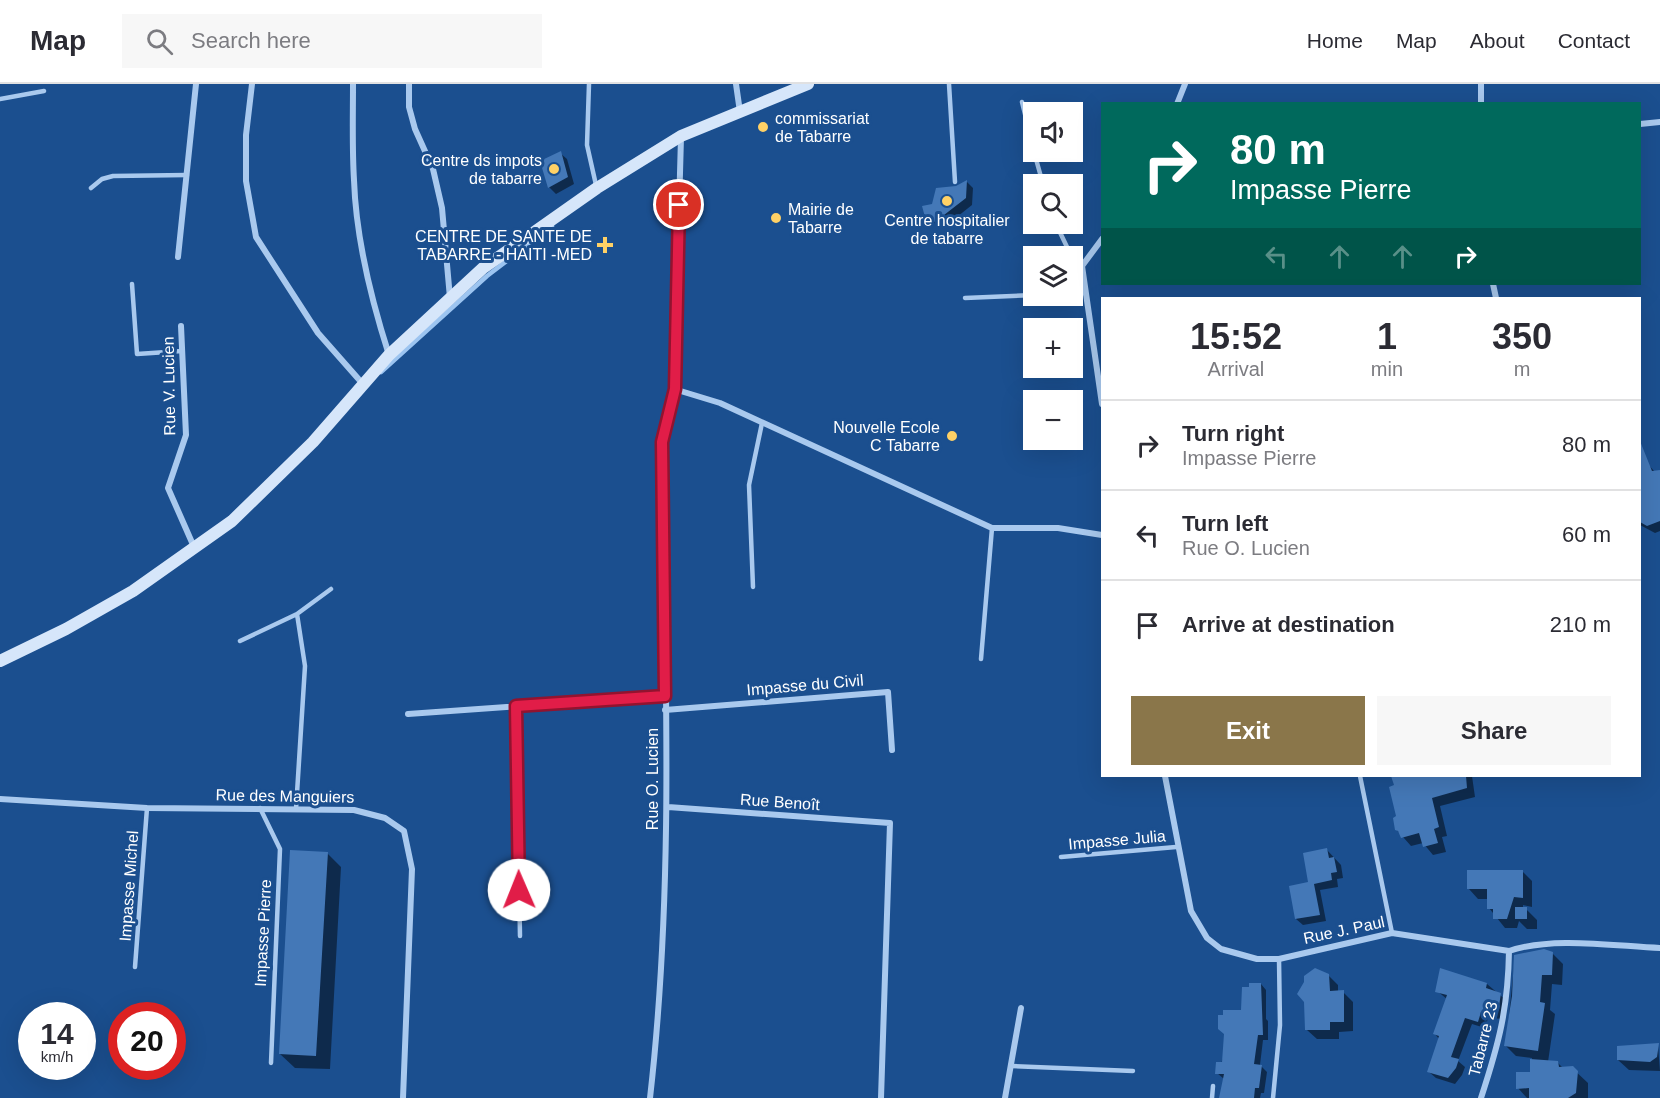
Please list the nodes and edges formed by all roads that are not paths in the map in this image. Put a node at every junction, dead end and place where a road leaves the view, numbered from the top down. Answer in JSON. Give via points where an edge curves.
{"nodes":[{"id":1,"x":196,"y":84,"type":"edge"},
{"id":2,"x":252,"y":84,"type":"edge"},
{"id":3,"x":353,"y":84,"type":"edge"},
{"id":4,"x":410,"y":84,"type":"edge"},
{"id":5,"x":589,"y":84,"type":"edge"},
{"id":6,"x":736,"y":84,"type":"edge"},
{"id":7,"x":808,"y":84,"type":"edge"},
{"id":8,"x":949,"y":84,"type":"edge"},
{"id":9,"x":1185,"y":84,"type":"edge"},
{"id":10,"x":1481,"y":84,"type":"edge"},
{"id":11,"x":44,"y":91,"type":"dead end"},
{"id":12,"x":0,"y":99,"type":"edge"},
{"id":13,"x":1022,"y":102,"type":"dead end"},
{"id":14,"x":1178,"y":102,"type":"edge"},
{"id":15,"x":1481,"y":102,"type":"edge"},
{"id":16,"x":1023,"y":106,"type":"edge"},
{"id":17,"x":740,"y":112,"type":"junction"},
{"id":18,"x":1660,"y":122,"type":"edge"},
{"id":19,"x":1641,"y":124,"type":"edge"},
{"id":20,"x":681,"y":136,"type":"junction"},
{"id":21,"x":187,"y":175,"type":"junction"},
{"id":22,"x":955,"y":182,"type":"dead end"},
{"id":23,"x":91,"y":188,"type":"dead end"},
{"id":24,"x":597,"y":188,"type":"junction"},
{"id":25,"x":1101,"y":240,"type":"edge"},
{"id":26,"x":178,"y":257,"type":"dead end"},
{"id":27,"x":1083,"y":265,"type":"edge"},
{"id":28,"x":1083,"y":275,"type":"edge"},
{"id":29,"x":132,"y":284,"type":"dead end"},
{"id":30,"x":1085,"y":293,"type":"joint"},
{"id":31,"x":1023,"y":295,"type":"edge"},
{"id":32,"x":450,"y":298,"type":"junction"},
{"id":33,"x":965,"y":298,"type":"dead end"},
{"id":34,"x":181,"y":326,"type":"dead end"},
{"id":35,"x":182,"y":351,"type":"junction"},
{"id":36,"x":389,"y":355,"type":"junction"},
{"id":37,"x":1100,"y":378,"type":"edge"},
{"id":38,"x":362,"y":383,"type":"junction"},
{"id":39,"x":675,"y":389,"type":"junction"},
{"id":40,"x":762,"y":423,"type":"junction"},
{"id":41,"x":992,"y":528,"type":"junction"},
{"id":42,"x":1101,"y":535,"type":"edge"},
{"id":43,"x":194,"y":547,"type":"junction"},
{"id":44,"x":753,"y":587,"type":"dead end"},
{"id":45,"x":331,"y":589,"type":"dead end"},
{"id":46,"x":297,"y":614,"type":"junction"},
{"id":47,"x":240,"y":640,"type":"dead end"},
{"id":48,"x":981,"y":659,"type":"dead end"},
{"id":49,"x":0,"y":661,"type":"edge"},
{"id":50,"x":665,"y":696,"type":"junction"},
{"id":51,"x":516,"y":706,"type":"junction"},
{"id":52,"x":665,"y":710,"type":"junction"},
{"id":53,"x":408,"y":714,"type":"dead end"},
{"id":54,"x":892,"y":750,"type":"dead end"},
{"id":55,"x":1165,"y":777,"type":"edge"},
{"id":56,"x":1360,"y":777,"type":"edge"},
{"id":57,"x":0,"y":799,"type":"edge"},
{"id":58,"x":668,"y":807,"type":"junction"},
{"id":59,"x":147,"y":808,"type":"junction"},
{"id":60,"x":260,"y":808,"type":"junction"},
{"id":61,"x":296,"y":809,"type":"junction"},
{"id":62,"x":1176,"y":847,"type":"junction"},
{"id":63,"x":1060,"y":857,"type":"dead end"},
{"id":64,"x":1392,"y":933,"type":"junction"},
{"id":65,"x":520,"y":936,"type":"dead end"},
{"id":66,"x":1660,"y":948,"type":"edge"},
{"id":67,"x":1509,"y":951,"type":"junction"},
{"id":68,"x":1279,"y":959,"type":"junction"},
{"id":69,"x":135,"y":967,"type":"dead end"},
{"id":70,"x":1022,"y":1008,"type":"dead end"},
{"id":71,"x":271,"y":1063,"type":"dead end"},
{"id":72,"x":1012,"y":1066,"type":"junction"},
{"id":73,"x":1133,"y":1071,"type":"dead end"},
{"id":74,"x":1213,"y":1086,"type":"dead end"},
{"id":75,"x":403,"y":1098,"type":"edge"},
{"id":76,"x":650,"y":1098,"type":"edge"},
{"id":77,"x":880,"y":1098,"type":"edge"},
{"id":78,"x":1005,"y":1098,"type":"edge"},
{"id":79,"x":1212,"y":1098,"type":"edge"},
{"id":80,"x":1273,"y":1098,"type":"edge"},
{"id":81,"x":1481,"y":1098,"type":"edge"}],
"edges":[{"from":1,"to":21,"type":"street"},
{"from":2,"to":38,"type":"street","via":[[246,182],[256,237],[318,333]]},
{"from":3,"to":36,"type":"street","via":[[354,182],[360,240]]},
{"from":4,"to":32,"type":"street","via":[[409,107],[433,169],[442,208]]},
{"from":5,"to":24,"type":"lane","via":[[587,145]]},
{"from":6,"to":17,"type":"street"},
{"from":7,"to":17,"type":"main road"},
{"from":8,"to":22,"type":"lane"},
{"from":9,"to":14,"type":"street"},
{"from":10,"to":15,"type":"street"},
{"from":11,"to":12,"type":"lane"},
{"from":13,"to":16,"type":"lane"},
{"from":17,"to":20,"type":"main road"},
{"from":18,"to":19,"type":"street"},
{"from":20,"to":24,"type":"main road"},
{"from":20,"to":39,"type":"street","name":"Rue O. Lucien"},
{"from":21,"to":23,"type":"lane","via":[[113,176]]},
{"from":21,"to":26,"type":"street"},
{"from":24,"to":32,"type":"main road","via":[[483,268]]},
{"from":25,"to":27,"type":"street"},
{"from":28,"to":30,"type":"street"},
{"from":29,"to":35,"type":"lane","via":[[137,354]]},
{"from":30,"to":37,"type":"street"},
{"from":31,"to":33,"type":"lane"},
{"from":32,"to":36,"type":"main road"},
{"from":34,"to":35,"type":"street","name":"Rue V. Lucien"},
{"from":35,"to":43,"type":"street","name":"Rue V. Lucien","via":[[186,435],[168,488]]},
{"from":36,"to":38,"type":"main road"},
{"from":38,"to":43,"type":"main road","via":[[313,442],[272,483],[232,521]]},
{"from":39,"to":40,"type":"street","via":[[720,403]]},
{"from":39,"to":50,"type":"street","name":"Rue O. Lucien","via":[[662,442]]},
{"from":40,"to":41,"type":"street"},
{"from":40,"to":44,"type":"lane","via":[[749,485]]},
{"from":41,"to":42,"type":"street","via":[[1058,528]]},
{"from":41,"to":48,"type":"lane"},
{"from":43,"to":49,"type":"main road","via":[[133,591]]},
{"from":45,"to":46,"type":"lane"},
{"from":46,"to":47,"type":"lane"},
{"from":46,"to":61,"type":"lane","via":[[305,666]]},
{"from":50,"to":51,"type":"street"},
{"from":50,"to":52,"type":"street","name":"Rue O. Lucien"},
{"from":51,"to":53,"type":"street"},
{"from":51,"to":65,"type":"lane"},
{"from":52,"to":54,"type":"street","name":"Impasse du Civil","via":[[888,692]]},
{"from":52,"to":58,"type":"street","name":"Rue O. Lucien"},
{"from":55,"to":62,"type":"street","name":"Rue J. Paul"},
{"from":56,"to":64,"type":"lane"},
{"from":57,"to":59,"type":"street","name":"Rue des Manguiers"},
{"from":58,"to":76,"type":"street","name":"Rue O. Lucien","via":[[658,1026]]},
{"from":58,"to":77,"type":"street","name":"Rue Benoît","via":[[890,824]]},
{"from":59,"to":60,"type":"street","name":"Rue des Manguiers"},
{"from":59,"to":69,"type":"lane","name":"Impasse Michel"},
{"from":60,"to":61,"type":"street","name":"Rue des Manguiers"},
{"from":60,"to":71,"type":"lane","name":"Impasse Pierre","via":[[280,849]]},
{"from":61,"to":75,"type":"street","name":"Rue des Manguiers","via":[[354,810],[385,818],[404,831],[412,869]]},
{"from":62,"to":63,"type":"lane","name":"Impasse Julia"},
{"from":62,"to":68,"type":"street","name":"Rue J. Paul","via":[[1191,911],[1207,938],[1237,955]]},
{"from":64,"to":67,"type":"street","name":"Rue J. Paul"},
{"from":64,"to":68,"type":"street","name":"Rue J. Paul"},
{"from":66,"to":67,"type":"street","name":"Rue J. Paul","via":[[1550,944]]},
{"from":67,"to":81,"type":"street","name":"Tabarre 23","via":[[1508,994],[1500,1039]]},
{"from":68,"to":80,"type":"lane","via":[[1280,1025]]},
{"from":70,"to":72,"type":"street"},
{"from":72,"to":73,"type":"lane"},
{"from":72,"to":78,"type":"street"},
{"from":74,"to":79,"type":"lane"}]}
